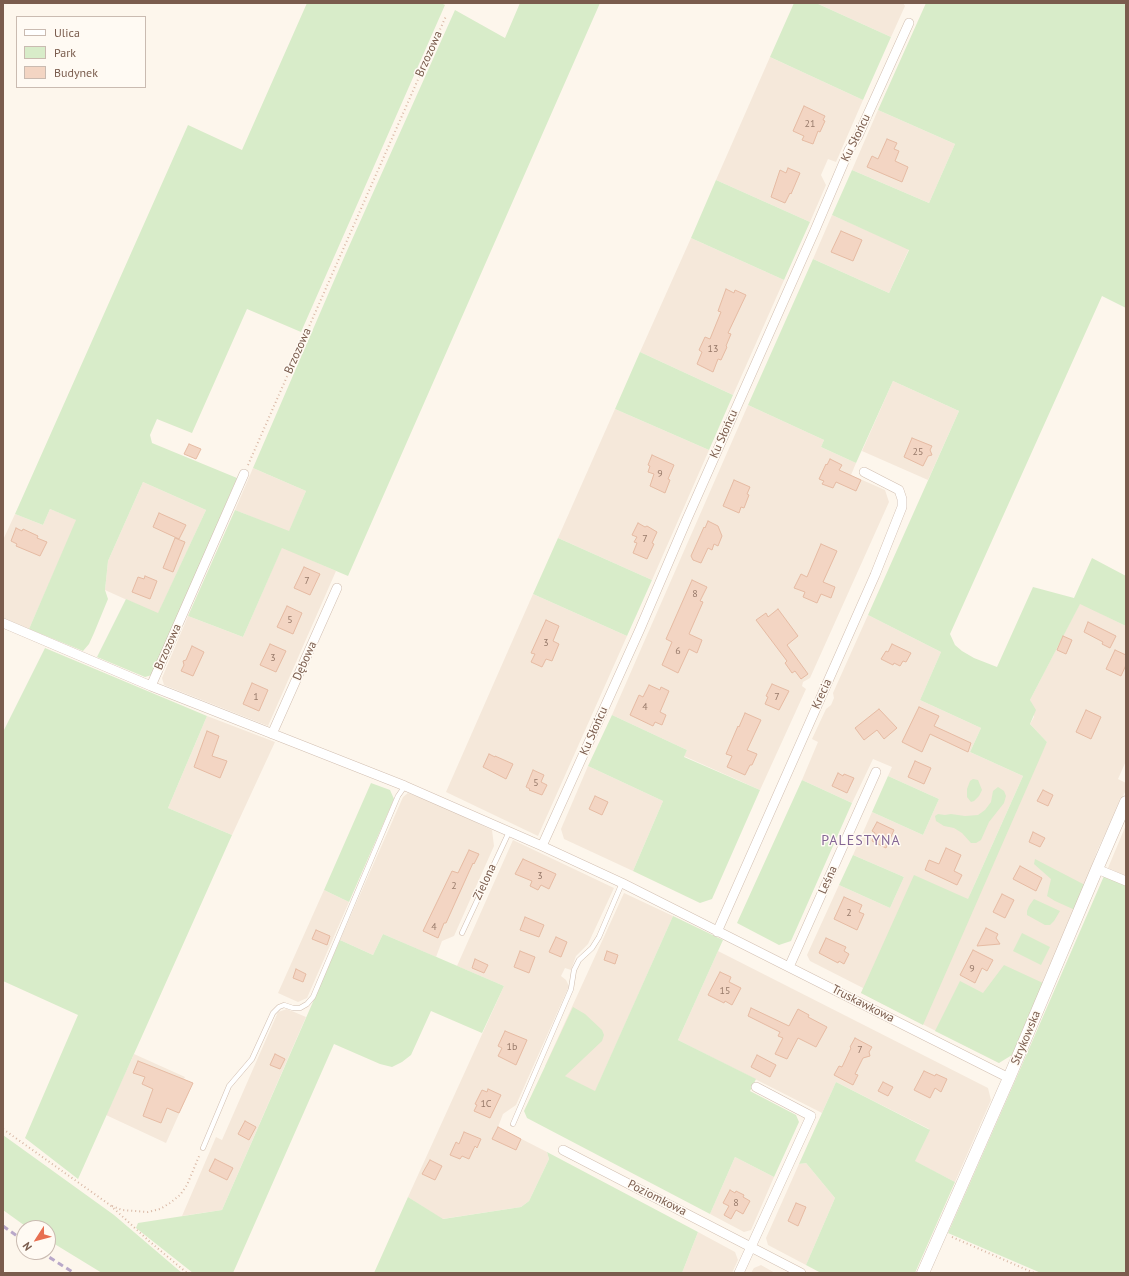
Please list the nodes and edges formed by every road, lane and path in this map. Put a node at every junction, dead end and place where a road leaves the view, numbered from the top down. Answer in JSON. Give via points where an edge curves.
{"nodes":[{"id":1,"x":446,"y":16,"type":"dead end"},
{"id":2,"x":909,"y":23,"type":"dead end"},
{"id":3,"x":864,"y":472,"type":"dead end"},
{"id":4,"x":244,"y":474,"type":"joint"},
{"id":5,"x":337,"y":588,"type":"dead end"},
{"id":6,"x":3,"y":623,"type":"edge"},
{"id":7,"x":151,"y":686,"type":"junction"},
{"id":8,"x":272,"y":734,"type":"junction"},
{"id":9,"x":876,"y":772,"type":"dead end"},
{"id":10,"x":405,"y":786,"type":"junction"},
{"id":11,"x":1126,"y":802,"type":"edge"},
{"id":12,"x":509,"y":832,"type":"junction"},
{"id":13,"x":542,"y":846,"type":"junction"},
{"id":14,"x":1097,"y":869,"type":"junction"},
{"id":15,"x":1126,"y":881,"type":"edge"},
{"id":16,"x":622,"y":883,"type":"junction"},
{"id":17,"x":717,"y":932,"type":"junction"},
{"id":18,"x":462,"y":933,"type":"dead end"},
{"id":19,"x":789,"y":967,"type":"junction"},
{"id":20,"x":1009,"y":1078,"type":"junction"},
{"id":21,"x":756,"y":1087,"type":"dead end"},
{"id":22,"x":513,"y":1124,"type":"dead end"},
{"id":23,"x":3,"y":1129,"type":"edge"},
{"id":24,"x":203,"y":1148,"type":"joint"},
{"id":25,"x":563,"y":1150,"type":"dead end"},
{"id":26,"x":110,"y":1205,"type":"junction"},
{"id":27,"x":941,"y":1233,"type":"junction"},
{"id":28,"x":750,"y":1247,"type":"junction"},
{"id":29,"x":187,"y":1273,"type":"edge"},
{"id":30,"x":739,"y":1273,"type":"edge"},
{"id":31,"x":801,"y":1273,"type":"edge"},
{"id":32,"x":924,"y":1273,"type":"edge"},
{"id":33,"x":1034,"y":1273,"type":"edge"}],
"edges":[{"from":1,"to":4,"type":"path","name":"Brzozowa"},
{"from":2,"to":13,"type":"street","name":"Ku Słońcu","via":[[858,136],[849,150],[640,629]]},
{"from":3,"to":17,"type":"street","name":"Krecia","via":[[899,490],[902,507],[875,575]]},
{"from":4,"to":7,"type":"street","name":"Brzozowa"},
{"from":5,"to":8,"type":"street","name":"Dębowa"},
{"from":6,"to":7,"type":"street","name":"Truskawkowa"},
{"from":7,"to":8,"type":"street","name":"Truskawkowa"},
{"from":8,"to":10,"type":"street","name":"Truskawkowa"},
{"from":9,"to":19,"type":"street","name":"Leśna"},
{"from":10,"to":12,"type":"street","name":"Truskawkowa"},
{"from":10,"to":24,"type":"lane","via":[[398,796],[313,997],[300,1008],[284,1005],[273,1013],[252,1059],[229,1086]]},
{"from":11,"to":14,"type":"street","name":"Strykowska"},
{"from":12,"to":13,"type":"street","name":"Truskawkowa"},
{"from":12,"to":18,"type":"lane","name":"Zielona"},
{"from":13,"to":16,"type":"street","name":"Truskawkowa"},
{"from":14,"to":15,"type":"street"},
{"from":14,"to":20,"type":"street","name":"Strykowska"},
{"from":16,"to":17,"type":"street","name":"Truskawkowa"},
{"from":16,"to":22,"type":"lane","via":[[599,937],[576,965],[572,989]]},
{"from":17,"to":19,"type":"street","name":"Truskawkowa"},
{"from":19,"to":20,"type":"street","name":"Truskawkowa"},
{"from":20,"to":27,"type":"street","name":"Strykowska"},
{"from":21,"to":28,"type":"street","via":[[811,1116]]},
{"from":23,"to":26,"type":"path"},
{"from":24,"to":26,"type":"path","via":[[187,1185],[170,1204],[148,1212],[122,1210]]},
{"from":25,"to":28,"type":"street","name":"Poziomkowa"},
{"from":26,"to":29,"type":"path"},
{"from":27,"to":32,"type":"street","name":"Strykowska"},
{"from":27,"to":33,"type":"path"},
{"from":28,"to":30,"type":"street"},
{"from":28,"to":31,"type":"street","name":"Poziomkowa"}]}
